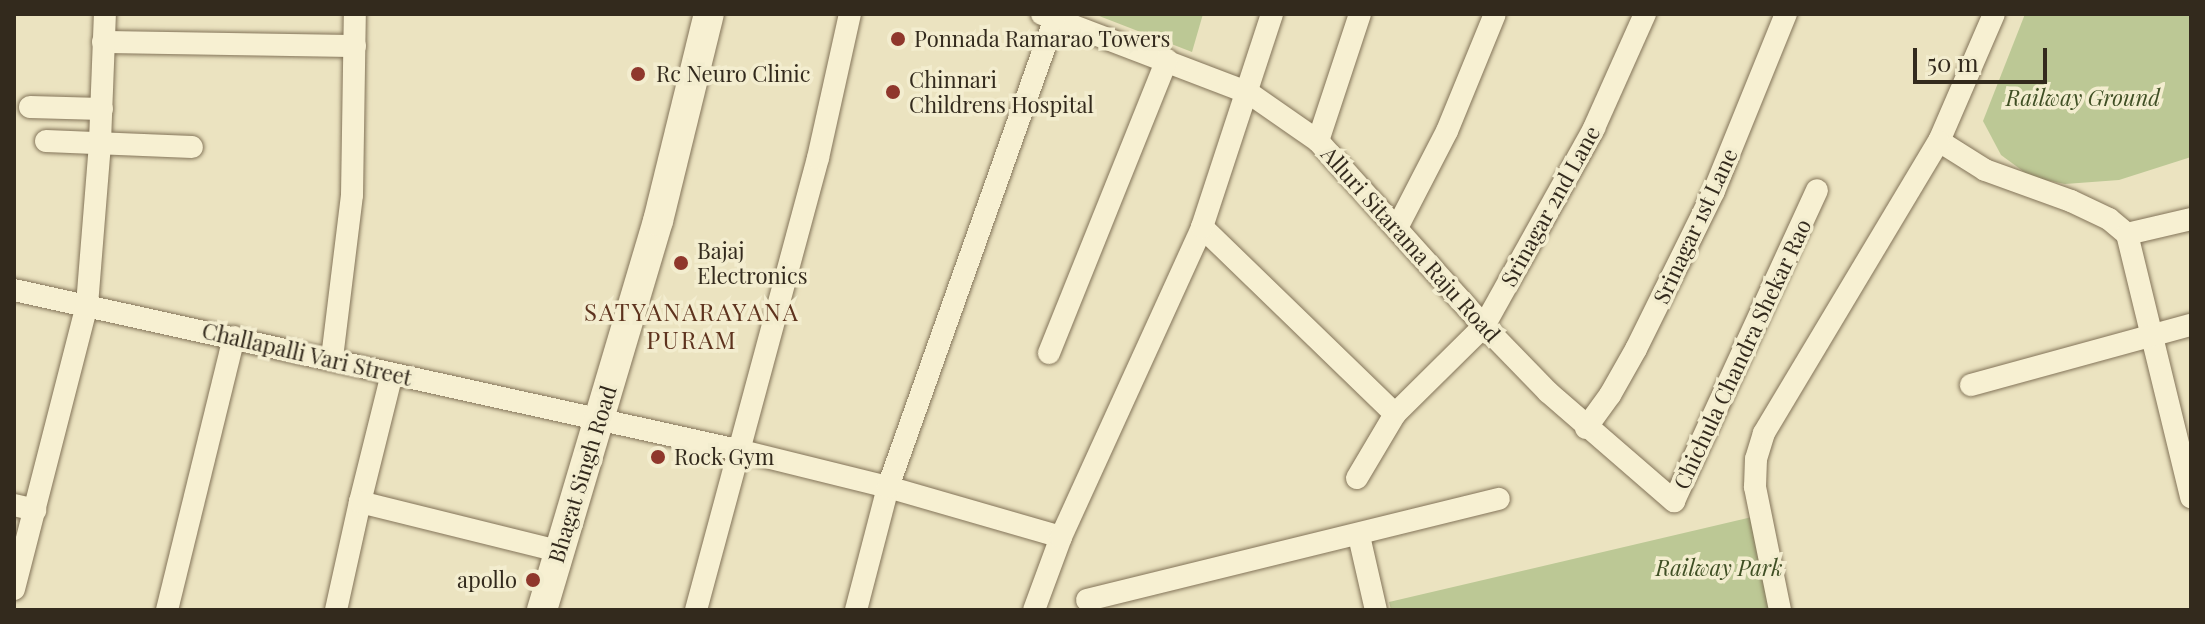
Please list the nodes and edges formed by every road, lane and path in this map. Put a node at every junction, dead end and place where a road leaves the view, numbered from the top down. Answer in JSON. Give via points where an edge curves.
{"nodes":[{"id":1,"x":105,"y":14,"type":"edge"},
{"id":2,"x":355,"y":14,"type":"edge"},
{"id":3,"x":709,"y":14,"type":"edge"},
{"id":4,"x":850,"y":14,"type":"edge"},
{"id":5,"x":1272,"y":14,"type":"edge"},
{"id":6,"x":1360,"y":14,"type":"edge"},
{"id":7,"x":1495,"y":14,"type":"edge"},
{"id":8,"x":1645,"y":14,"type":"edge"},
{"id":9,"x":1786,"y":14,"type":"edge"},
{"id":10,"x":1994,"y":14,"type":"edge"},
{"id":11,"x":1048,"y":18,"type":"edge"},
{"id":12,"x":103,"y":42,"type":"junction"},
{"id":13,"x":355,"y":46,"type":"junction"},
{"id":14,"x":1167,"y":60,"type":"junction"},
{"id":15,"x":1249,"y":93,"type":"junction"},
{"id":16,"x":30,"y":107,"type":"dead end"},
{"id":17,"x":102,"y":109,"type":"junction"},
{"id":18,"x":46,"y":141,"type":"dead end"},
{"id":19,"x":1318,"y":141,"type":"junction"},
{"id":20,"x":1939,"y":141,"type":"junction"},
{"id":21,"x":100,"y":142,"type":"junction"},
{"id":22,"x":192,"y":147,"type":"dead end"},
{"id":23,"x":1817,"y":190,"type":"dead end"},
{"id":24,"x":2191,"y":219,"type":"edge"},
{"id":25,"x":1398,"y":226,"type":"junction"},
{"id":26,"x":1202,"y":227,"type":"junction"},
{"id":27,"x":2127,"y":234,"type":"junction"},
{"id":28,"x":14,"y":290,"type":"edge"},
{"id":29,"x":87,"y":305,"type":"junction"},
{"id":30,"x":2191,"y":325,"type":"edge"},
{"id":31,"x":1484,"y":326,"type":"junction"},
{"id":32,"x":2151,"y":336,"type":"junction"},
{"id":33,"x":234,"y":337,"type":"junction"},
{"id":34,"x":1049,"y":353,"type":"dead end"},
{"id":35,"x":332,"y":358,"type":"junction"},
{"id":36,"x":392,"y":374,"type":"junction"},
{"id":37,"x":1971,"y":385,"type":"dead end"},
{"id":38,"x":1395,"y":414,"type":"junction"},
{"id":39,"x":599,"y":421,"type":"junction"},
{"id":40,"x":1586,"y":428,"type":"junction"},
{"id":41,"x":742,"y":451,"type":"junction"},
{"id":42,"x":1357,"y":478,"type":"dead end"},
{"id":43,"x":888,"y":487,"type":"junction"},
{"id":44,"x":2191,"y":497,"type":"edge"},
{"id":45,"x":1499,"y":499,"type":"dead end"},
{"id":46,"x":360,"y":502,"type":"junction"},
{"id":47,"x":24,"y":508,"type":"edge"},
{"id":48,"x":1359,"y":536,"type":"junction"},
{"id":49,"x":1061,"y":537,"type":"junction"},
{"id":50,"x":558,"y":551,"type":"junction"},
{"id":51,"x":14,"y":589,"type":"edge"},
{"id":52,"x":1087,"y":600,"type":"dead end"},
{"id":53,"x":167,"y":610,"type":"edge"},
{"id":54,"x":336,"y":610,"type":"edge"},
{"id":55,"x":542,"y":610,"type":"edge"},
{"id":56,"x":696,"y":610,"type":"edge"},
{"id":57,"x":856,"y":610,"type":"edge"},
{"id":58,"x":1034,"y":610,"type":"edge"},
{"id":59,"x":1376,"y":610,"type":"edge"},
{"id":60,"x":1780,"y":610,"type":"edge"}],
"edges":[{"from":1,"to":12,"type":"street"},
{"from":2,"to":13,"type":"street"},
{"from":3,"to":39,"type":"street","name":"Bhagat Singh Road","via":[[658,221]]},
{"from":4,"to":41,"type":"street"},
{"from":5,"to":15,"type":"street"},
{"from":6,"to":19,"type":"street"},
{"from":7,"to":25,"type":"street","via":[[1447,131]]},
{"from":8,"to":31,"type":"street","name":"Srinagar 2nd Lane","via":[[1594,128]]},
{"from":9,"to":40,"type":"street","name":"Srinagar 1st Lane","via":[[1714,191],[1636,349]]},
{"from":10,"to":20,"type":"street"},
{"from":11,"to":14,"type":"street","name":"Alluri Sitarama Raju Road"},
{"from":11,"to":43,"type":"street"},
{"from":12,"to":13,"type":"street"},
{"from":12,"to":17,"type":"street"},
{"from":13,"to":35,"type":"street","via":[[352,195]]},
{"from":14,"to":15,"type":"street","name":"Alluri Sitarama Raju Road"},
{"from":14,"to":34,"type":"street"},
{"from":15,"to":19,"type":"street","name":"Alluri Sitarama Raju Road"},
{"from":15,"to":26,"type":"street"},
{"from":16,"to":17,"type":"street"},
{"from":17,"to":21,"type":"street"},
{"from":18,"to":21,"type":"street"},
{"from":19,"to":25,"type":"street","name":"Alluri Sitarama Raju Road"},
{"from":20,"to":27,"type":"street","via":[[1985,170],[2071,201]]},
{"from":20,"to":60,"type":"street","via":[[1764,433],[1755,487]]},
{"from":21,"to":22,"type":"street"},
{"from":21,"to":29,"type":"street"},
{"from":23,"to":40,"type":"street","name":"Chichula Chandra Shekar Rao","via":[[1674,501]]},
{"from":24,"to":27,"type":"street"},
{"from":25,"to":31,"type":"street","name":"Alluri Sitarama Raju Road"},
{"from":26,"to":38,"type":"street"},
{"from":26,"to":49,"type":"street"},
{"from":27,"to":32,"type":"street"},
{"from":28,"to":29,"type":"street","name":"Challapalli Vari Street"},
{"from":29,"to":33,"type":"street","name":"Challapalli Vari Street"},
{"from":29,"to":47,"type":"street"},
{"from":30,"to":32,"type":"street"},
{"from":31,"to":38,"type":"street","name":"Srinagar 2nd Lane"},
{"from":31,"to":40,"type":"street","name":"Alluri Sitarama Raju Road"},
{"from":32,"to":37,"type":"street"},
{"from":32,"to":44,"type":"street"},
{"from":33,"to":35,"type":"street","name":"Challapalli Vari Street"},
{"from":33,"to":53,"type":"street"},
{"from":35,"to":36,"type":"street","name":"Challapalli Vari Street"},
{"from":36,"to":39,"type":"street","name":"Challapalli Vari Street"},
{"from":36,"to":46,"type":"street"},
{"from":38,"to":42,"type":"street"},
{"from":39,"to":41,"type":"street","name":"Challapalli Vari Street"},
{"from":39,"to":50,"type":"street","name":"Bhagat Singh Road"},
{"from":41,"to":43,"type":"street","name":"Challapalli Vari Street"},
{"from":41,"to":56,"type":"street"},
{"from":43,"to":49,"type":"street","name":"Challapalli Vari Street"},
{"from":43,"to":57,"type":"street"},
{"from":45,"to":48,"type":"street"},
{"from":46,"to":50,"type":"street"},
{"from":46,"to":54,"type":"street"},
{"from":47,"to":51,"type":"street"},
{"from":48,"to":52,"type":"street"},
{"from":48,"to":59,"type":"street"},
{"from":49,"to":58,"type":"street"},
{"from":50,"to":55,"type":"street","name":"Bhagat Singh Road"}]}
